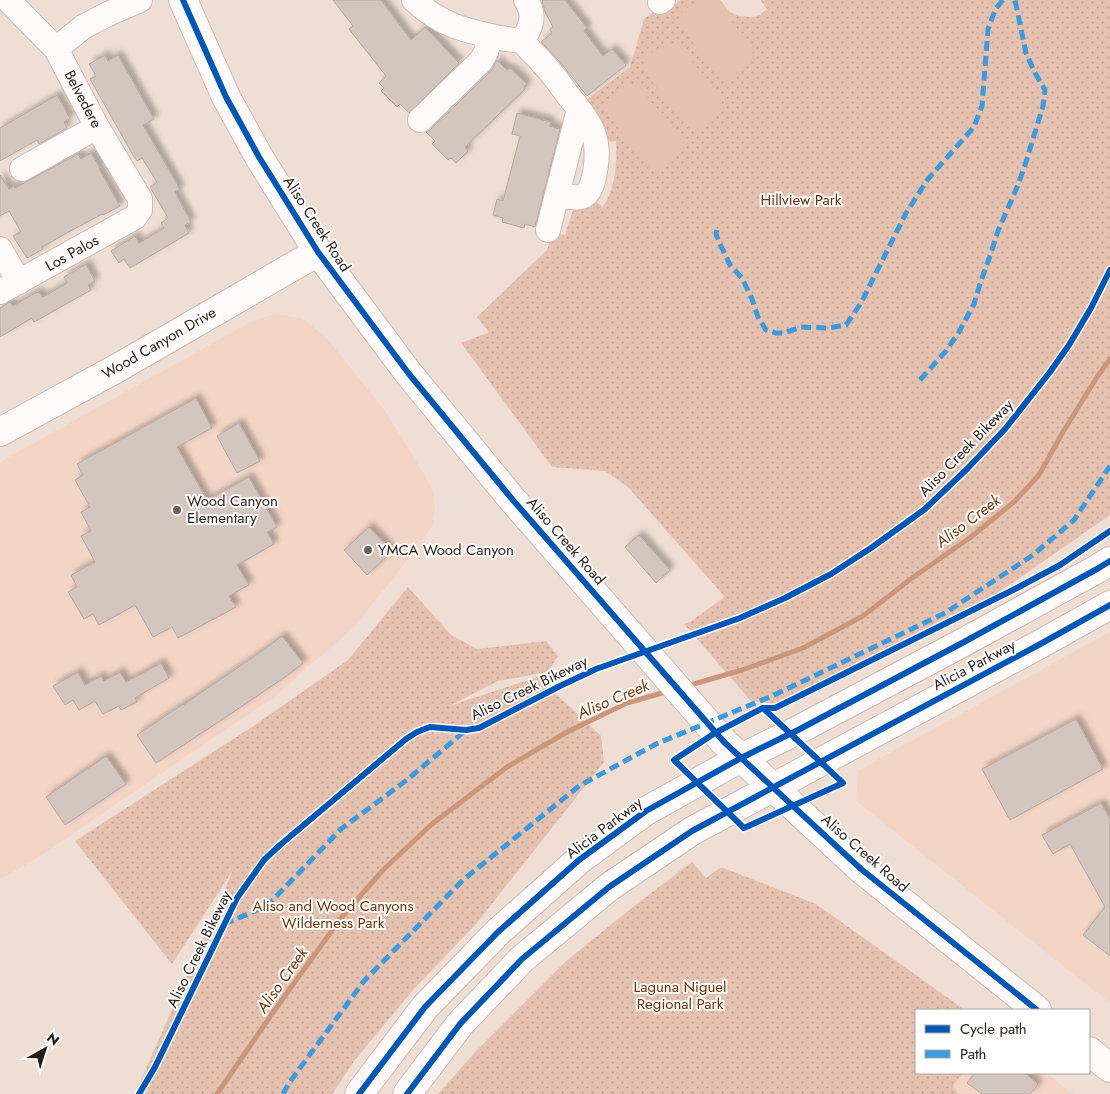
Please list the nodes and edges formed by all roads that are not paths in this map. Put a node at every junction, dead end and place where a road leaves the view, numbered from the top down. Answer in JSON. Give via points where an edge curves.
{"nodes":[{"id":1,"x":8,"y":0,"type":"edge"},
{"id":2,"x":140,"y":0,"type":"edge"},
{"id":3,"x":183,"y":0,"type":"edge"},
{"id":4,"x":526,"y":0,"type":"edge"},
{"id":5,"x":423,"y":3,"type":"edge"},
{"id":6,"x":490,"y":36,"type":"junction"},
{"id":7,"x":522,"y":42,"type":"junction"},
{"id":8,"x":56,"y":48,"type":"junction"},
{"id":9,"x":579,"y":110,"type":"junction"},
{"id":10,"x":420,"y":120,"type":"dead end"},
{"id":11,"x":97,"y":127,"type":"junction"},
{"id":12,"x":22,"y":170,"type":"dead end"},
{"id":13,"x":557,"y":194,"type":"junction"},
{"id":14,"x":140,"y":210,"type":"joint"},
{"id":15,"x":548,"y":230,"type":"dead end"},
{"id":16,"x":0,"y":248,"type":"edge"},
{"id":17,"x":318,"y":252,"type":"junction"},
{"id":18,"x":10,"y":287,"type":"edge"},
{"id":19,"x":0,"y":432,"type":"edge"},
{"id":20,"x":1110,"y":561,"type":"edge"},
{"id":21,"x":1110,"y":605,"type":"edge"},
{"id":22,"x":732,"y":750,"type":"junction"},
{"id":23,"x":772,"y":787,"type":"junction"},
{"id":24,"x":1036,"y":1009,"type":"edge"},
{"id":25,"x":1090,"y":1052,"type":"edge"},
{"id":26,"x":1110,"y":1068,"type":"edge"},
{"id":27,"x":359,"y":1094,"type":"edge"},
{"id":28,"x":407,"y":1094,"type":"edge"}],
"edges":[{"from":1,"to":8,"type":"street","name":"Belvedere"},
{"from":2,"to":8,"type":"street","via":[[83,27]]},
{"from":3,"to":17,"type":"main road","name":"Aliso Creek Road","via":[[226,97]]},
{"from":4,"to":7,"type":"street","via":[[532,19]]},
{"from":5,"to":6,"type":"street","via":[[440,20]]},
{"from":6,"to":7,"type":"street"},
{"from":6,"to":10,"type":"street","via":[[481,61]]},
{"from":7,"to":9,"type":"street","via":[[544,63]]},
{"from":8,"to":11,"type":"street","name":"Belvedere"},
{"from":9,"to":13,"type":"street"},
{"from":9,"to":13,"type":"street","via":[[593,132],[597,148],[591,188],[583,197]]},
{"from":11,"to":12,"type":"street"},
{"from":11,"to":14,"type":"street","name":"Belvedere","via":[[140,199]]},
{"from":13,"to":15,"type":"street"},
{"from":14,"to":18,"type":"street","name":"Los Palos","via":[[135,217]]},
{"from":16,"to":18,"type":"street"},
{"from":17,"to":19,"type":"main road","name":"Wood Canyon Drive"},
{"from":17,"to":22,"type":"main road","name":"Aliso Creek Road","via":[[409,374],[512,498]]},
{"from":20,"to":22,"type":"main road","name":"Alicia Parkway","via":[[791,734]]},
{"from":21,"to":23,"type":"main road","name":"Alicia Parkway"},
{"from":22,"to":23,"type":"main road","name":"Aliso Creek Road"},
{"from":22,"to":27,"type":"main road","name":"Alicia Parkway","via":[[579,860],[512,919],[425,1007]]},
{"from":23,"to":24,"type":"main road","name":"Aliso Creek Road","via":[[861,869]]},
{"from":23,"to":28,"type":"main road","name":"Alicia Parkway","via":[[692,831],[609,887],[529,953],[460,1024]]},
{"from":25,"to":26,"type":"main road"}]}
